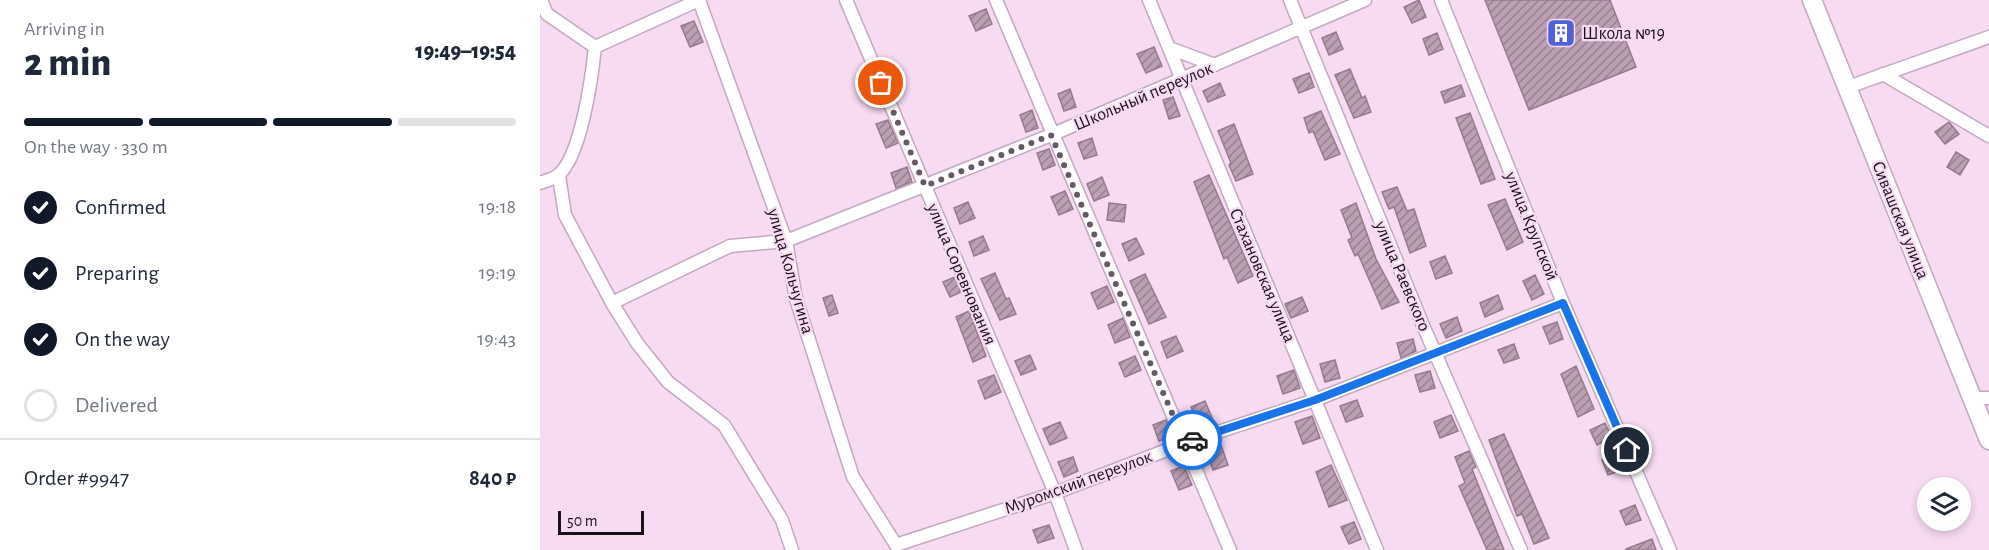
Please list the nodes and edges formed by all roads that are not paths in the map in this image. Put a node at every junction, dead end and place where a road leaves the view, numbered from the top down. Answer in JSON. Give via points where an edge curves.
{"nodes":[{"id":1,"x":541,"y":0,"type":"edge"},
{"id":2,"x":699,"y":0,"type":"edge"},
{"id":3,"x":846,"y":0,"type":"edge"},
{"id":4,"x":996,"y":0,"type":"edge"},
{"id":5,"x":1149,"y":0,"type":"edge"},
{"id":6,"x":1290,"y":0,"type":"edge"},
{"id":7,"x":1365,"y":0,"type":"edge"},
{"id":8,"x":1441,"y":0,"type":"edge"},
{"id":9,"x":1812,"y":0,"type":"edge"},
{"id":10,"x":1301,"y":28,"type":"junction"},
{"id":11,"x":1989,"y":37,"type":"edge"},
{"id":12,"x":596,"y":47,"type":"junction"},
{"id":13,"x":1169,"y":48,"type":"junction"},
{"id":14,"x":1215,"y":65,"type":"junction"},
{"id":15,"x":1883,"y":74,"type":"junction"},
{"id":16,"x":1182,"y":80,"type":"junction"},
{"id":17,"x":1848,"y":87,"type":"junction"},
{"id":18,"x":1051,"y":135,"type":"junction"},
{"id":19,"x":1989,"y":136,"type":"edge"},
{"id":20,"x":559,"y":176,"type":"junction"},
{"id":21,"x":540,"y":183,"type":"edge"},
{"id":22,"x":925,"y":186,"type":"junction"},
{"id":23,"x":786,"y":241,"type":"junction"},
{"id":24,"x":612,"y":303,"type":"junction"},
{"id":25,"x":1563,"y":303,"type":"junction"},
{"id":26,"x":1437,"y":353,"type":"junction"},
{"id":27,"x":1980,"y":398,"type":"edge"},
{"id":28,"x":1315,"y":400,"type":"junction"},
{"id":29,"x":1987,"y":432,"type":"edge"},
{"id":30,"x":1185,"y":443,"type":"junction"},
{"id":31,"x":1055,"y":493,"type":"junction"},
{"id":32,"x":896,"y":545,"type":"joint"},
{"id":33,"x":792,"y":550,"type":"edge"},
{"id":34,"x":1076,"y":550,"type":"edge"},
{"id":35,"x":1230,"y":550,"type":"edge"},
{"id":36,"x":1377,"y":550,"type":"edge"},
{"id":37,"x":1521,"y":550,"type":"edge"},
{"id":38,"x":1670,"y":550,"type":"edge"}],
"edges":[{"from":1,"to":12,"type":"street","via":[[547,14]]},
{"from":2,"to":12,"type":"street"},
{"from":2,"to":23,"type":"street","name":"улица Кольчугина"},
{"from":3,"to":22,"type":"street","name":"улица Соревнования"},
{"from":4,"to":18,"type":"street"},
{"from":5,"to":13,"type":"street","name":"Стахановская улица"},
{"from":6,"to":10,"type":"street","name":"улица Раевского"},
{"from":7,"to":10,"type":"street","name":"Школьный переулок"},
{"from":8,"to":25,"type":"street","name":"улица Крупской"},
{"from":9,"to":17,"type":"street","name":"Сивашская улица"},
{"from":10,"to":14,"type":"street","name":"Школьный переулок"},
{"from":10,"to":26,"type":"street","name":"улица Раевского"},
{"from":11,"to":15,"type":"street"},
{"from":12,"to":20,"type":"street","via":[[584,120]]},
{"from":13,"to":14,"type":"street"},
{"from":13,"to":16,"type":"street","name":"Стахановская улица"},
{"from":14,"to":16,"type":"street","name":"Школьный переулок"},
{"from":15,"to":17,"type":"street"},
{"from":15,"to":19,"type":"street"},
{"from":16,"to":18,"type":"street","name":"Школьный переулок"},
{"from":16,"to":28,"type":"street","name":"Стахановская улица"},
{"from":17,"to":27,"type":"street","name":"Сивашская улица"},
{"from":18,"to":22,"type":"street","name":"Школьный переулок"},
{"from":18,"to":30,"type":"street"},
{"from":20,"to":21,"type":"street"},
{"from":20,"to":24,"type":"street","via":[[565,215]]},
{"from":22,"to":23,"type":"street","name":"Школьный переулок"},
{"from":22,"to":31,"type":"street","name":"улица Соревнования"},
{"from":23,"to":24,"type":"street","name":"Школьный переулок","via":[[730,246]]},
{"from":23,"to":32,"type":"street","name":"улица Кольчугина","via":[[796,299],[853,477]]},
{"from":24,"to":33,"type":"street","via":[[637,344],[668,382],[724,425],[782,520]]},
{"from":25,"to":26,"type":"street","name":"Муромский переулок"},
{"from":25,"to":38,"type":"street","name":"улица Крупской"},
{"from":26,"to":28,"type":"street","name":"Муромский переулок"},
{"from":26,"to":37,"type":"street","name":"улица Раевского"},
{"from":27,"to":29,"type":"street","name":"Сивашская улица"},
{"from":28,"to":30,"type":"street","name":"Муромский переулок"},
{"from":28,"to":36,"type":"street","name":"Стахановская улица"},
{"from":30,"to":31,"type":"street","name":"Муромский переулок"},
{"from":30,"to":35,"type":"street"},
{"from":31,"to":32,"type":"street","name":"Муромский переулок"},
{"from":31,"to":34,"type":"street","name":"улица Соревнования"}]}
